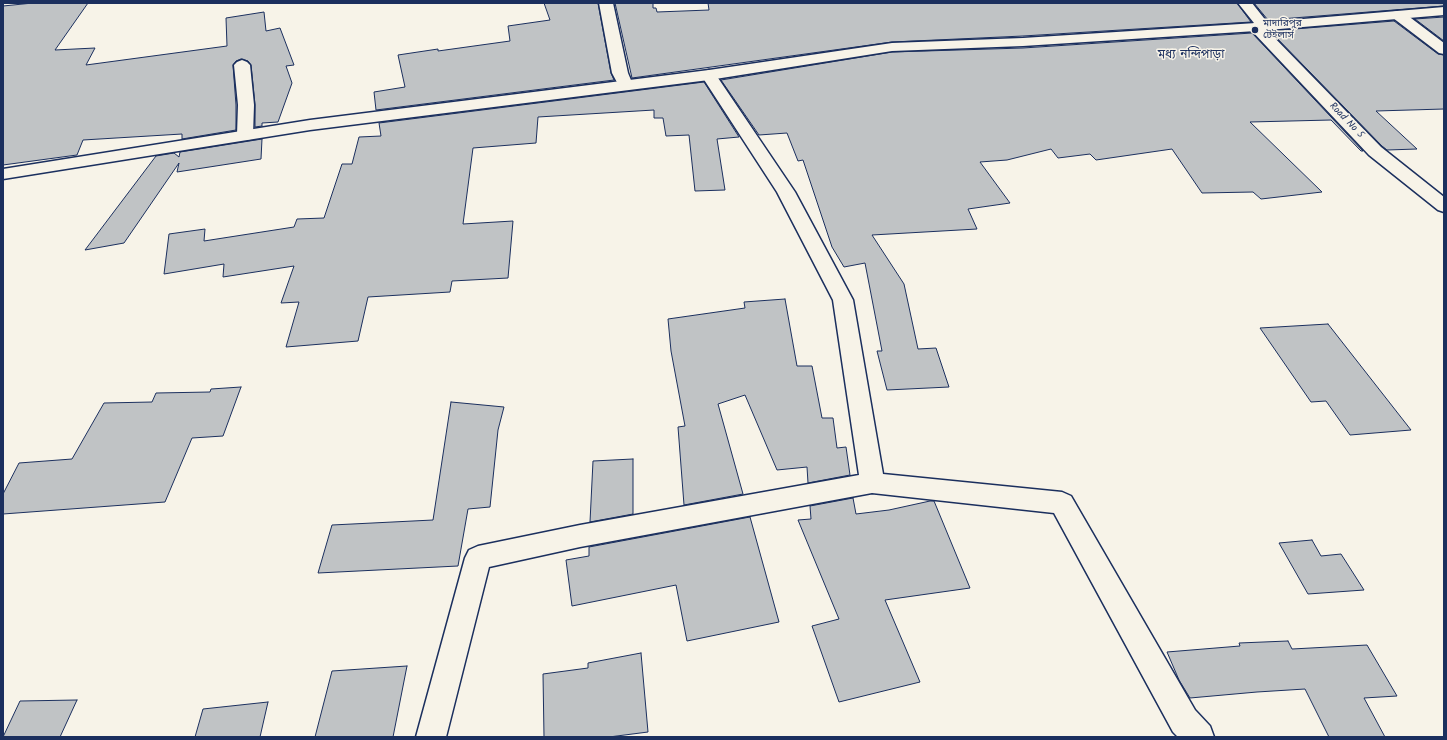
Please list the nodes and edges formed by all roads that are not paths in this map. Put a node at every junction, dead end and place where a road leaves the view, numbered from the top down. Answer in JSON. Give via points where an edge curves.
{"nodes":[{"id":1,"x":606,"y":3,"type":"edge"},
{"id":2,"x":1245,"y":3,"type":"edge"},
{"id":3,"x":1444,"y":11,"type":"edge"},
{"id":4,"x":1398,"y":15,"type":"junction"},
{"id":5,"x":1260,"y":27,"type":"junction"},
{"id":6,"x":1444,"y":50,"type":"edge"},
{"id":7,"x":242,"y":64,"type":"dead end"},
{"id":8,"x":709,"y":74,"type":"junction"},
{"id":9,"x":625,"y":85,"type":"junction"},
{"id":10,"x":245,"y":135,"type":"junction"},
{"id":11,"x":3,"y":174,"type":"edge"},
{"id":12,"x":1444,"y":206,"type":"edge"},
{"id":13,"x":872,"y":483,"type":"junction"},
{"id":14,"x":431,"y":737,"type":"edge"},
{"id":15,"x":1199,"y":737,"type":"edge"}],
"edges":[{"from":1,"to":9,"type":"street"},
{"from":2,"to":5,"type":"street","name":"Road No 5"},
{"from":3,"to":4,"type":"street"},
{"from":4,"to":5,"type":"street"},
{"from":4,"to":6,"type":"street"},
{"from":5,"to":8,"type":"street","via":[[1023,42],[892,47]]},
{"from":5,"to":12,"type":"street","name":"Road No 5","via":[[1375,151]]},
{"from":7,"to":10,"type":"street","via":[[246,105]]},
{"from":8,"to":9,"type":"street"},
{"from":8,"to":13,"type":"street","via":[[786,192],[843,300]]},
{"from":9,"to":10,"type":"street"},
{"from":10,"to":11,"type":"street"},
{"from":13,"to":14,"type":"street","via":[[580,536],[478,558]]},
{"from":13,"to":15,"type":"street","via":[[1062,503],[1184,721]]}]}
